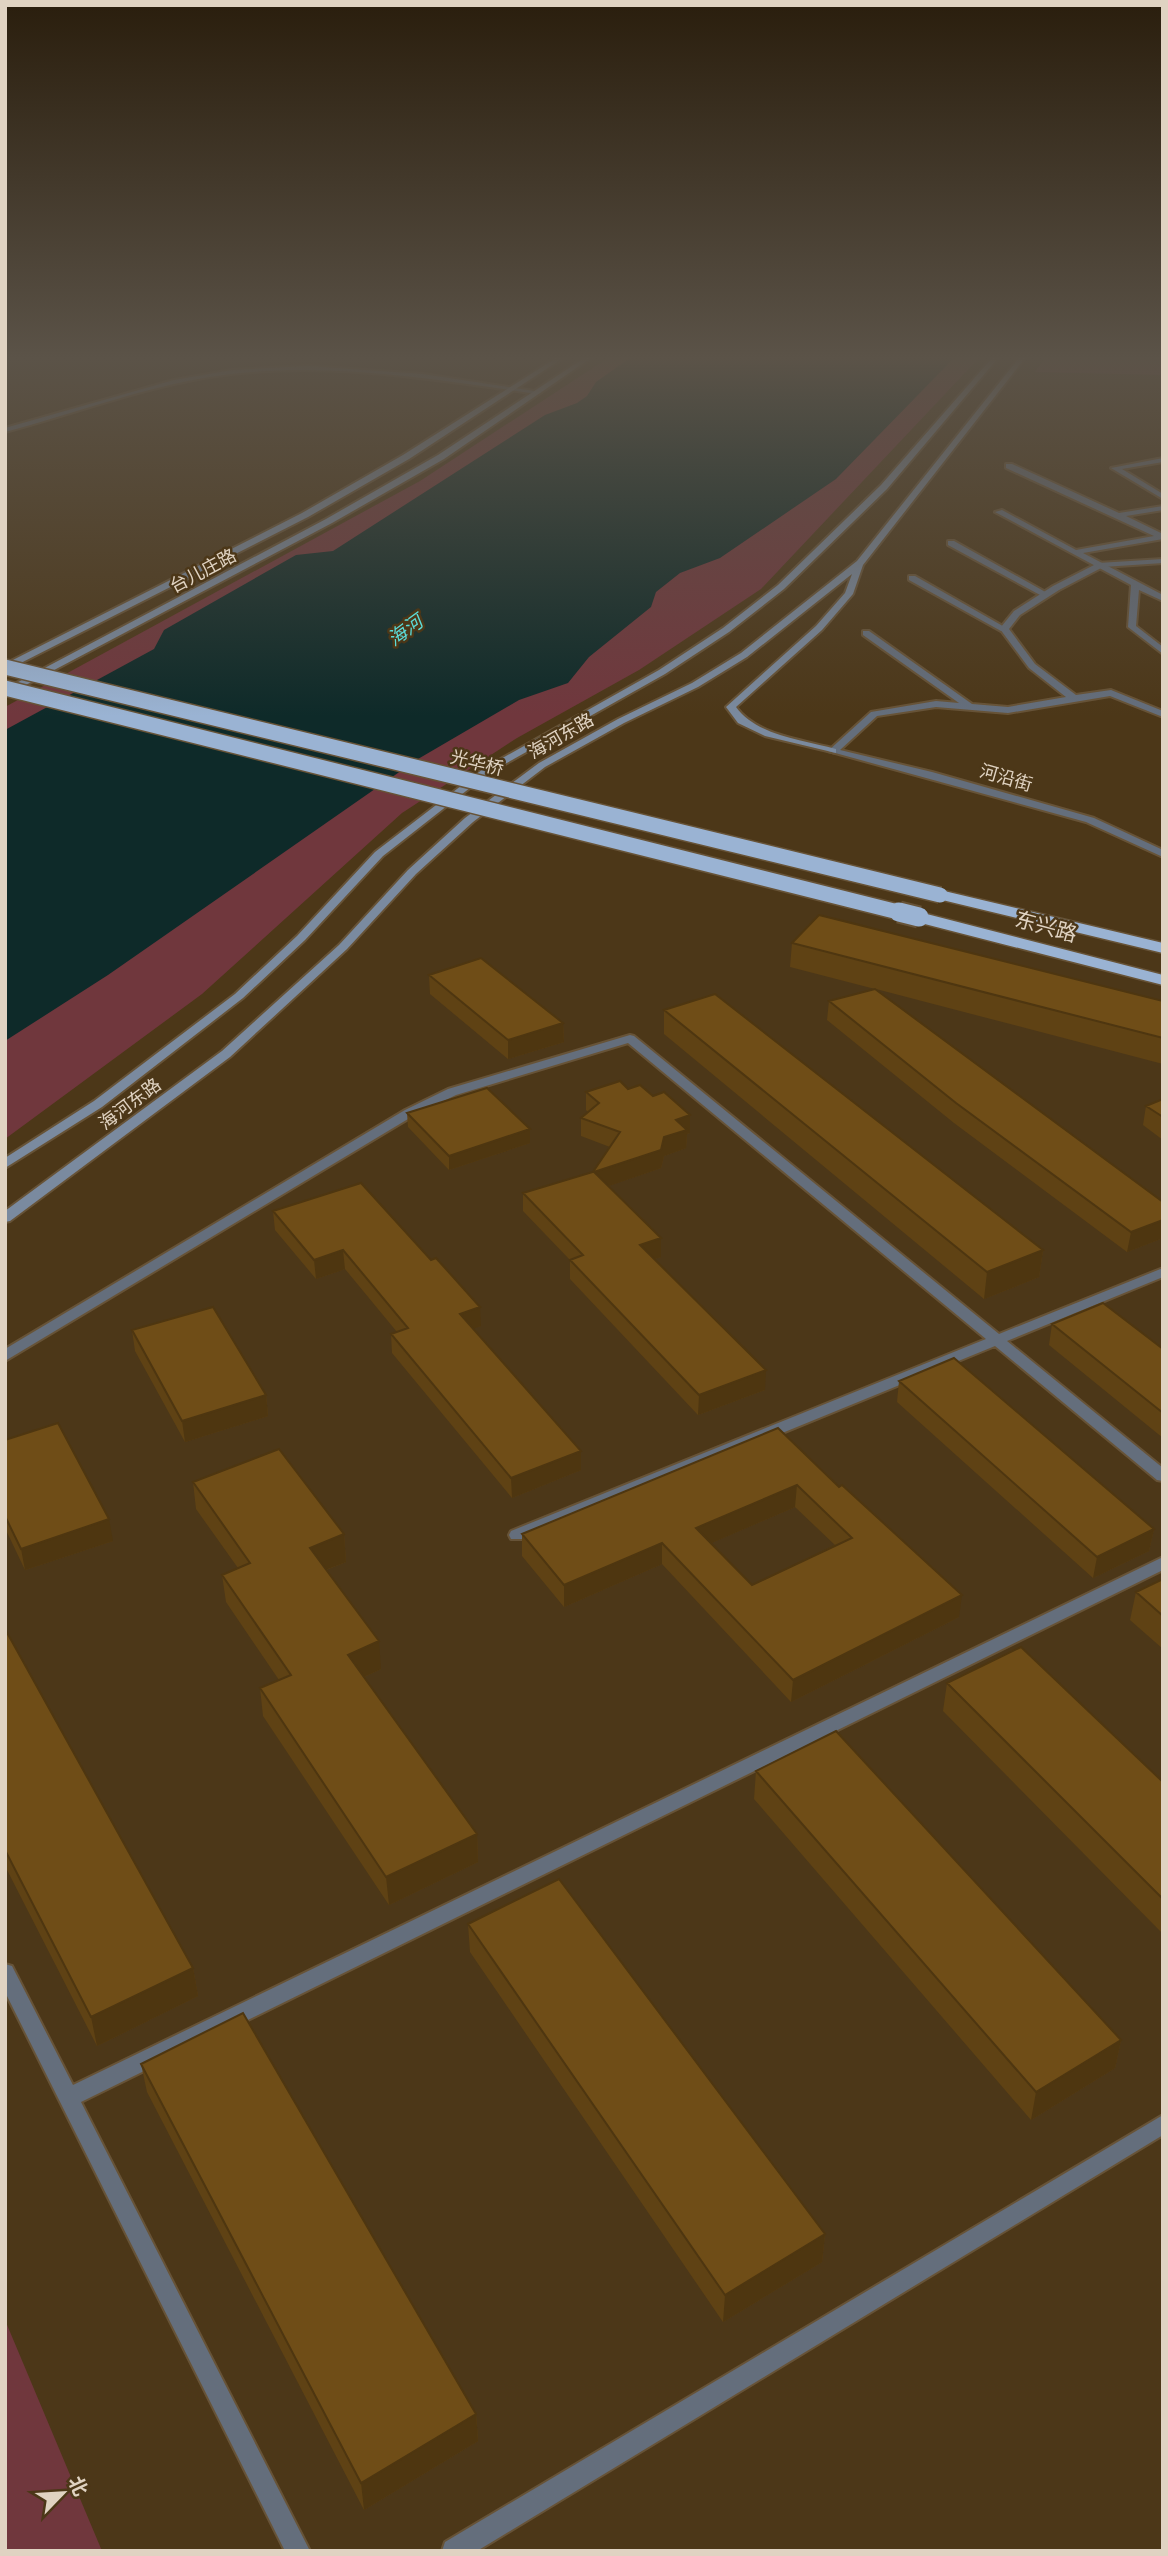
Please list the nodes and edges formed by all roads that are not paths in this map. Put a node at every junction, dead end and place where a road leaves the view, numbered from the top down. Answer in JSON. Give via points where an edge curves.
{"nodes":[{"id":1,"x":371,"y":477,"type":"edge"},
{"id":2,"x":406,"y":477,"type":"edge"},
{"id":3,"x":892,"y":477,"type":"edge"},
{"id":4,"x":928,"y":477,"type":"edge"},
{"id":5,"x":1034,"y":477,"type":"edge"},
{"id":6,"x":1131,"y":477,"type":"edge"},
{"id":7,"x":1163,"y":497,"type":"edge"},
{"id":8,"x":1163,"y":508,"type":"edge"},
{"id":9,"x":999,"y":512,"type":"dead end"},
{"id":10,"x":1118,"y":515,"type":"junction"},
{"id":11,"x":951,"y":543,"type":"dead end"},
{"id":12,"x":1077,"y":552,"type":"junction"},
{"id":13,"x":1163,"y":561,"type":"edge"},
{"id":14,"x":860,"y":563,"type":"junction"},
{"id":15,"x":1101,"y":565,"type":"junction"},
{"id":16,"x":912,"y":578,"type":"dead end"},
{"id":17,"x":1135,"y":585,"type":"junction"},
{"id":18,"x":1045,"y":594,"type":"junction"},
{"id":19,"x":1163,"y":599,"type":"edge"},
{"id":20,"x":1004,"y":629,"type":"junction"},
{"id":21,"x":866,"y":633,"type":"dead end"},
{"id":22,"x":1163,"y":651,"type":"edge"},
{"id":23,"x":5,"y":667,"type":"edge"},
{"id":24,"x":5,"y":691,"type":"edge"},
{"id":25,"x":1074,"y":698,"type":"junction"},
{"id":26,"x":970,"y":707,"type":"junction"},
{"id":27,"x":1163,"y":714,"type":"edge"},
{"id":28,"x":833,"y":751,"type":"junction"},
{"id":29,"x":1163,"y":854,"type":"edge"},
{"id":30,"x":940,"y":895,"type":"joint"},
{"id":31,"x":919,"y":917,"type":"joint"},
{"id":32,"x":1163,"y":948,"type":"edge"},
{"id":33,"x":1163,"y":980,"type":"edge"},
{"id":34,"x":5,"y":1164,"type":"edge"},
{"id":35,"x":5,"y":1218,"type":"edge"},
{"id":36,"x":1163,"y":1272,"type":"edge"},
{"id":37,"x":997,"y":1338,"type":"junction"},
{"id":38,"x":5,"y":1356,"type":"edge"},
{"id":39,"x":1163,"y":1476,"type":"edge"},
{"id":40,"x":517,"y":1535,"type":"dead end"},
{"id":41,"x":1163,"y":1563,"type":"edge"},
{"id":42,"x":5,"y":1972,"type":"edge"},
{"id":43,"x":68,"y":2098,"type":"junction"},
{"id":44,"x":1163,"y":2124,"type":"edge"},
{"id":45,"x":298,"y":2551,"type":"edge"},
{"id":46,"x":454,"y":2551,"type":"edge"}],
"edges":[{"from":1,"to":23,"type":"main road","name":"台儿庄路"},
{"from":2,"to":24,"type":"main road","name":"台儿庄路"},
{"from":3,"to":34,"type":"main road","name":"海河东路","via":[[781,587],[726,630],[477,778],[379,854],[239,996],[98,1104]]},
{"from":4,"to":14,"type":"main road","name":"海河东路"},
{"from":5,"to":10,"type":"street"},
{"from":6,"to":7,"type":"street"},
{"from":8,"to":10,"type":"street"},
{"from":9,"to":12,"type":"street"},
{"from":10,"to":12,"type":"street","via":[[1162,537]]},
{"from":11,"to":18,"type":"street"},
{"from":12,"to":15,"type":"street"},
{"from":13,"to":15,"type":"street"},
{"from":14,"to":28,"type":"main road","via":[[849,594],[819,628],[731,706],[741,721],[768,734]]},
{"from":14,"to":35,"type":"main road","name":"海河东路","via":[[744,655],[542,765],[469,820],[412,872],[343,947],[226,1054]]},
{"from":15,"to":17,"type":"street"},
{"from":15,"to":18,"type":"street"},
{"from":16,"to":20,"type":"street"},
{"from":17,"to":19,"type":"street"},
{"from":17,"to":22,"type":"street","via":[[1132,627]]},
{"from":18,"to":20,"type":"street","via":[[1017,613]]},
{"from":20,"to":25,"type":"street","via":[[1032,666]]},
{"from":21,"to":26,"type":"street"},
{"from":23,"to":30,"type":"highway","name":"光华桥","bridge":true},
{"from":24,"to":31,"type":"highway","name":"光华桥","bridge":true},
{"from":25,"to":26,"type":"street","via":[[1008,709]]},
{"from":25,"to":27,"type":"street","via":[[1111,693]]},
{"from":26,"to":28,"type":"street","via":[[936,704],[874,714]]},
{"from":28,"to":29,"type":"street","name":"河沿街","via":[[1090,820]]},
{"from":30,"to":32,"type":"highway","name":"东兴路"},
{"from":31,"to":33,"type":"highway","name":"东兴路"},
{"from":36,"to":37,"type":"street"},
{"from":37,"to":38,"type":"street","via":[[630,1039],[452,1092],[409,1113]]},
{"from":37,"to":39,"type":"street"},
{"from":37,"to":40,"type":"street"},
{"from":41,"to":43,"type":"street"},
{"from":42,"to":43,"type":"street"},
{"from":43,"to":45,"type":"street"},
{"from":44,"to":46,"type":"street"}]}
